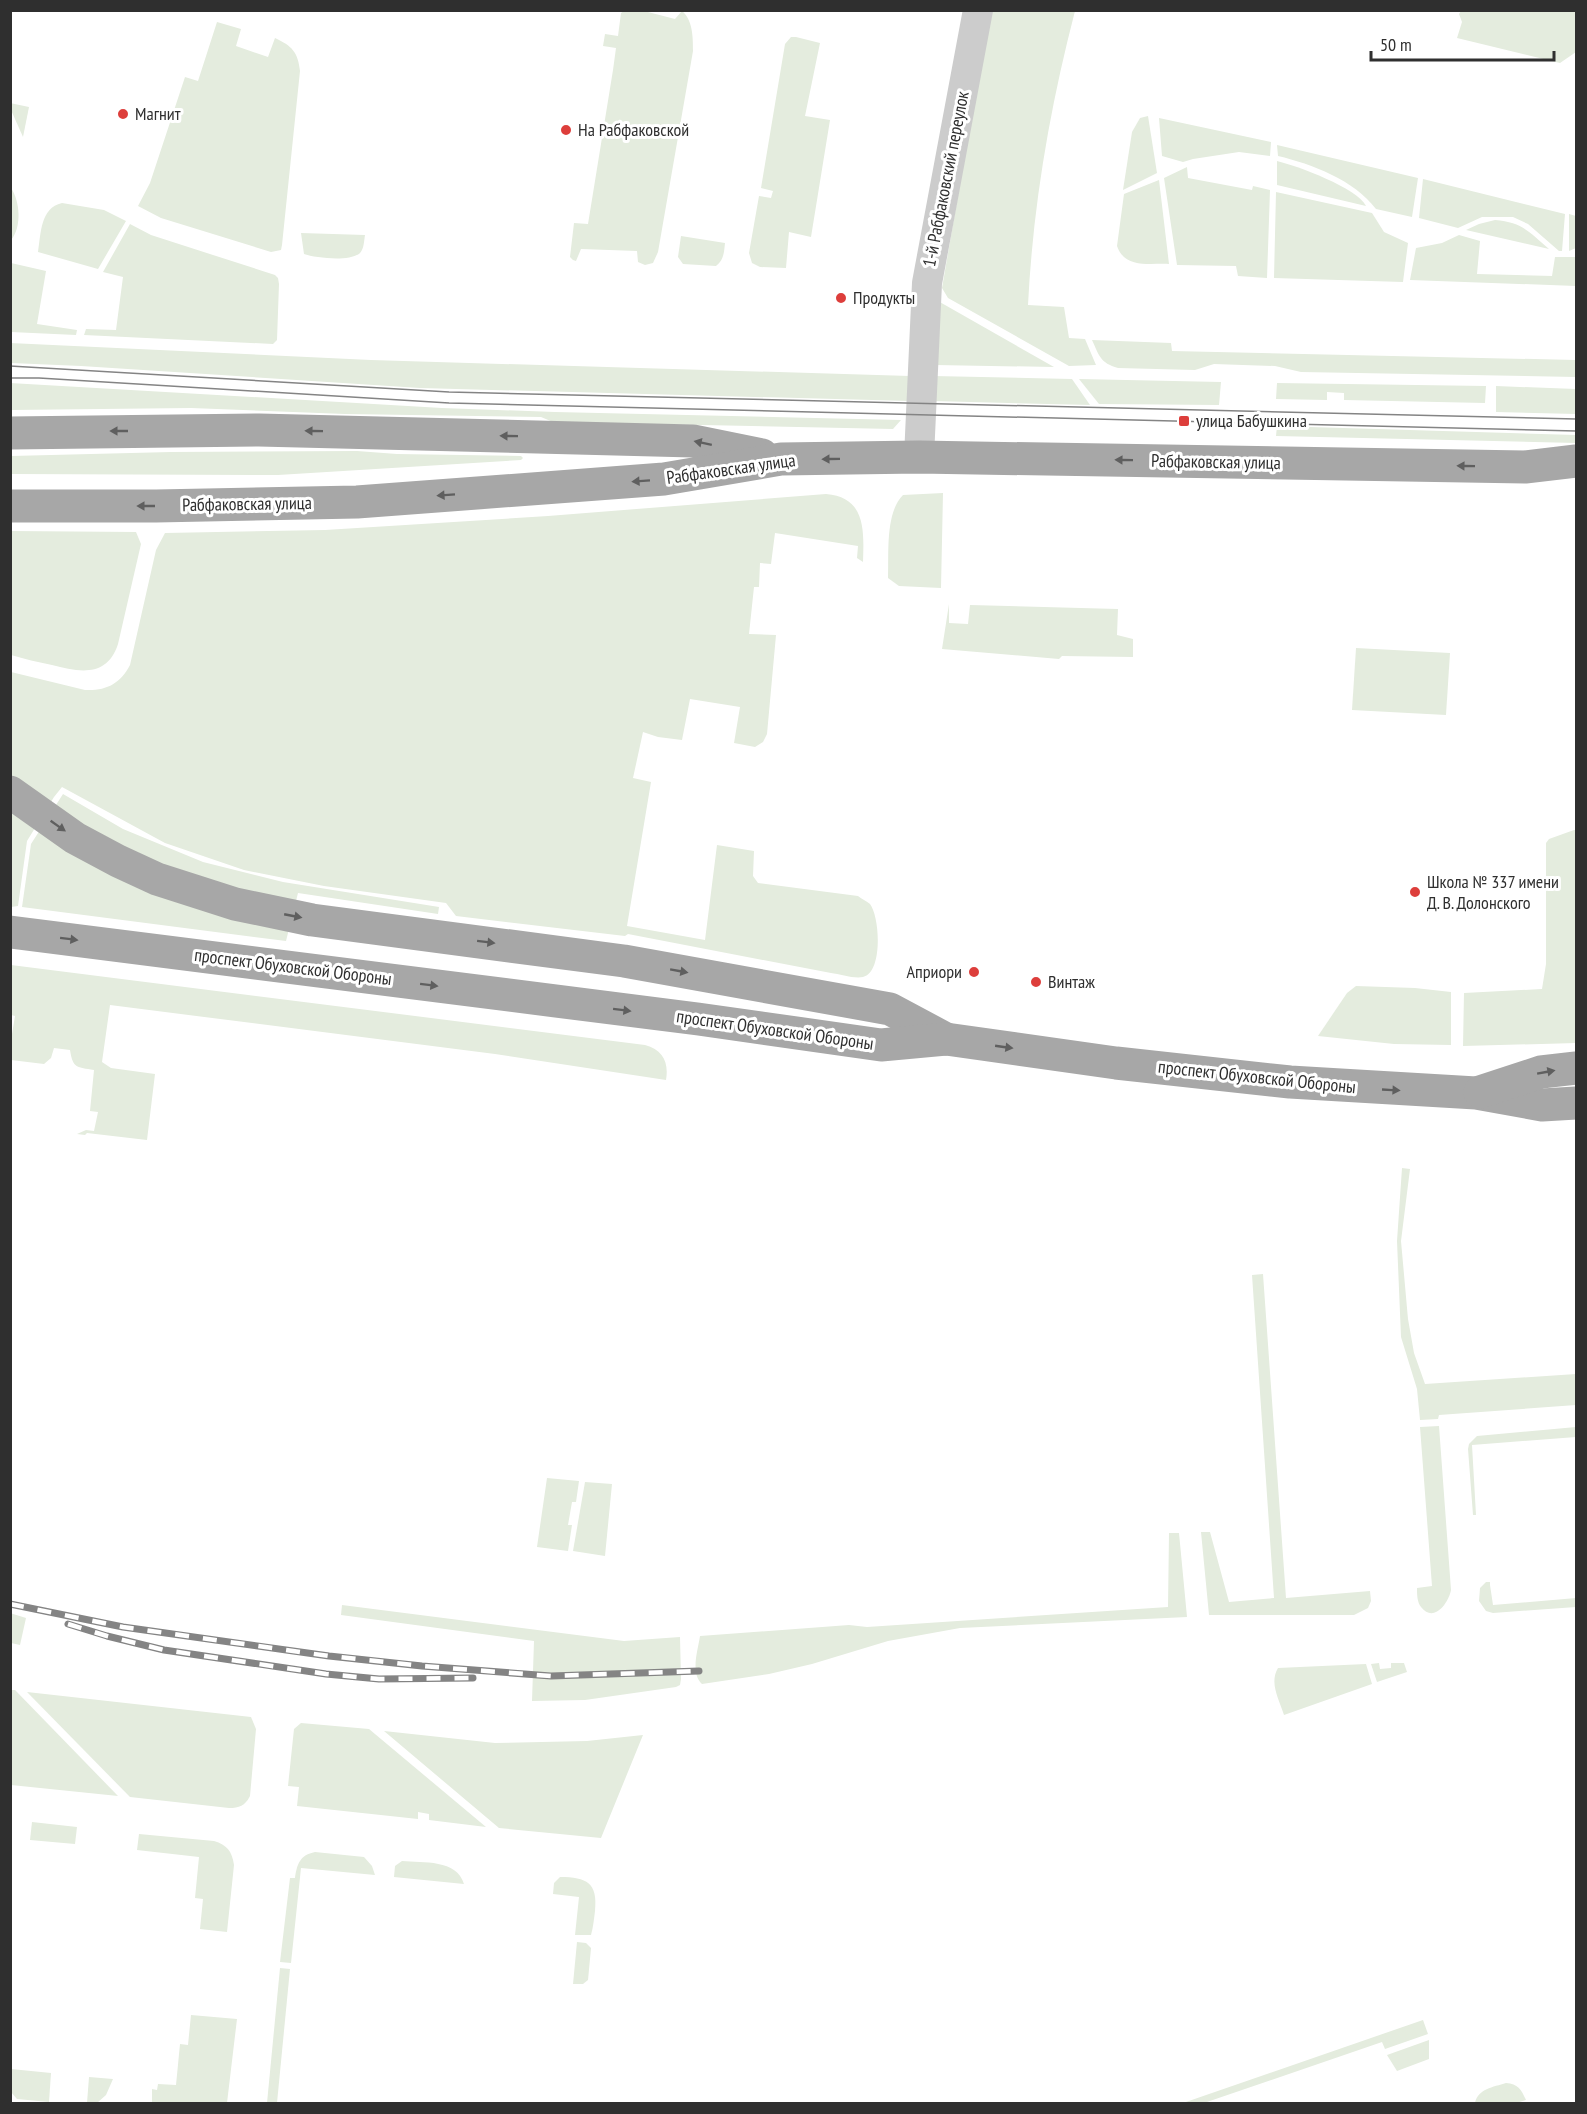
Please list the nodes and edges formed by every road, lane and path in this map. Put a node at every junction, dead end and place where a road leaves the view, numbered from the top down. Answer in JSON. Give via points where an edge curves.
{"nodes":[{"id":1,"x":978,"y":10,"type":"edge"},
{"id":2,"x":10,"y":433,"type":"edge"},
{"id":3,"x":919,"y":457,"type":"junction"},
{"id":4,"x":781,"y":459,"type":"junction"},
{"id":5,"x":1576,"y":461,"type":"edge"},
{"id":6,"x":1524,"y":467,"type":"junction"},
{"id":7,"x":1576,"y":478,"type":"edge"},
{"id":8,"x":10,"y":506,"type":"edge"},
{"id":9,"x":10,"y":792,"type":"edge"},
{"id":10,"x":10,"y":932,"type":"edge"},
{"id":11,"x":946,"y":1039,"type":"junction"},
{"id":12,"x":1576,"y":1068,"type":"edge"},
{"id":13,"x":1476,"y":1093,"type":"junction"},
{"id":14,"x":1576,"y":1103,"type":"edge"}],
"edges":[{"from":1,"to":3,"type":"street","name":"1-й Рабфаковский переулок","via":[[927,283]]},
{"from":4,"to":2,"type":"main road","one_way":true,"via":[[693,441],[259,430]]},
{"from":3,"to":4,"type":"main road","name":"Рабфаковская улица","one_way":true},
{"from":6,"to":3,"type":"main road","name":"Рабфаковская улица","one_way":true},
{"from":4,"to":8,"type":"main road","name":"Рабфаковская улица","one_way":true,"via":[[664,479],[357,502]]},
{"from":5,"to":6,"type":"main road","name":"Рабфаковская улица"},
{"from":6,"to":7,"type":"main road","name":"Рабфаковская улица"},
{"from":9,"to":11,"type":"main road","one_way":true,"via":[[75,838],[118,861],[157,879],[235,904],[312,920],[624,961],[890,1009]]},
{"from":10,"to":11,"type":"main road","name":"проспект Обуховской Обороны","one_way":true,"via":[[881,1045]]},
{"from":11,"to":13,"type":"main road","name":"проспект Обуховской Обороны","one_way":true,"via":[[1290,1082]]},
{"from":13,"to":12,"type":"main road","one_way":true,"via":[[1541,1072]]},
{"from":13,"to":14,"type":"main road","name":"проспект Обуховской Обороны","via":[[1542,1106]]}]}
